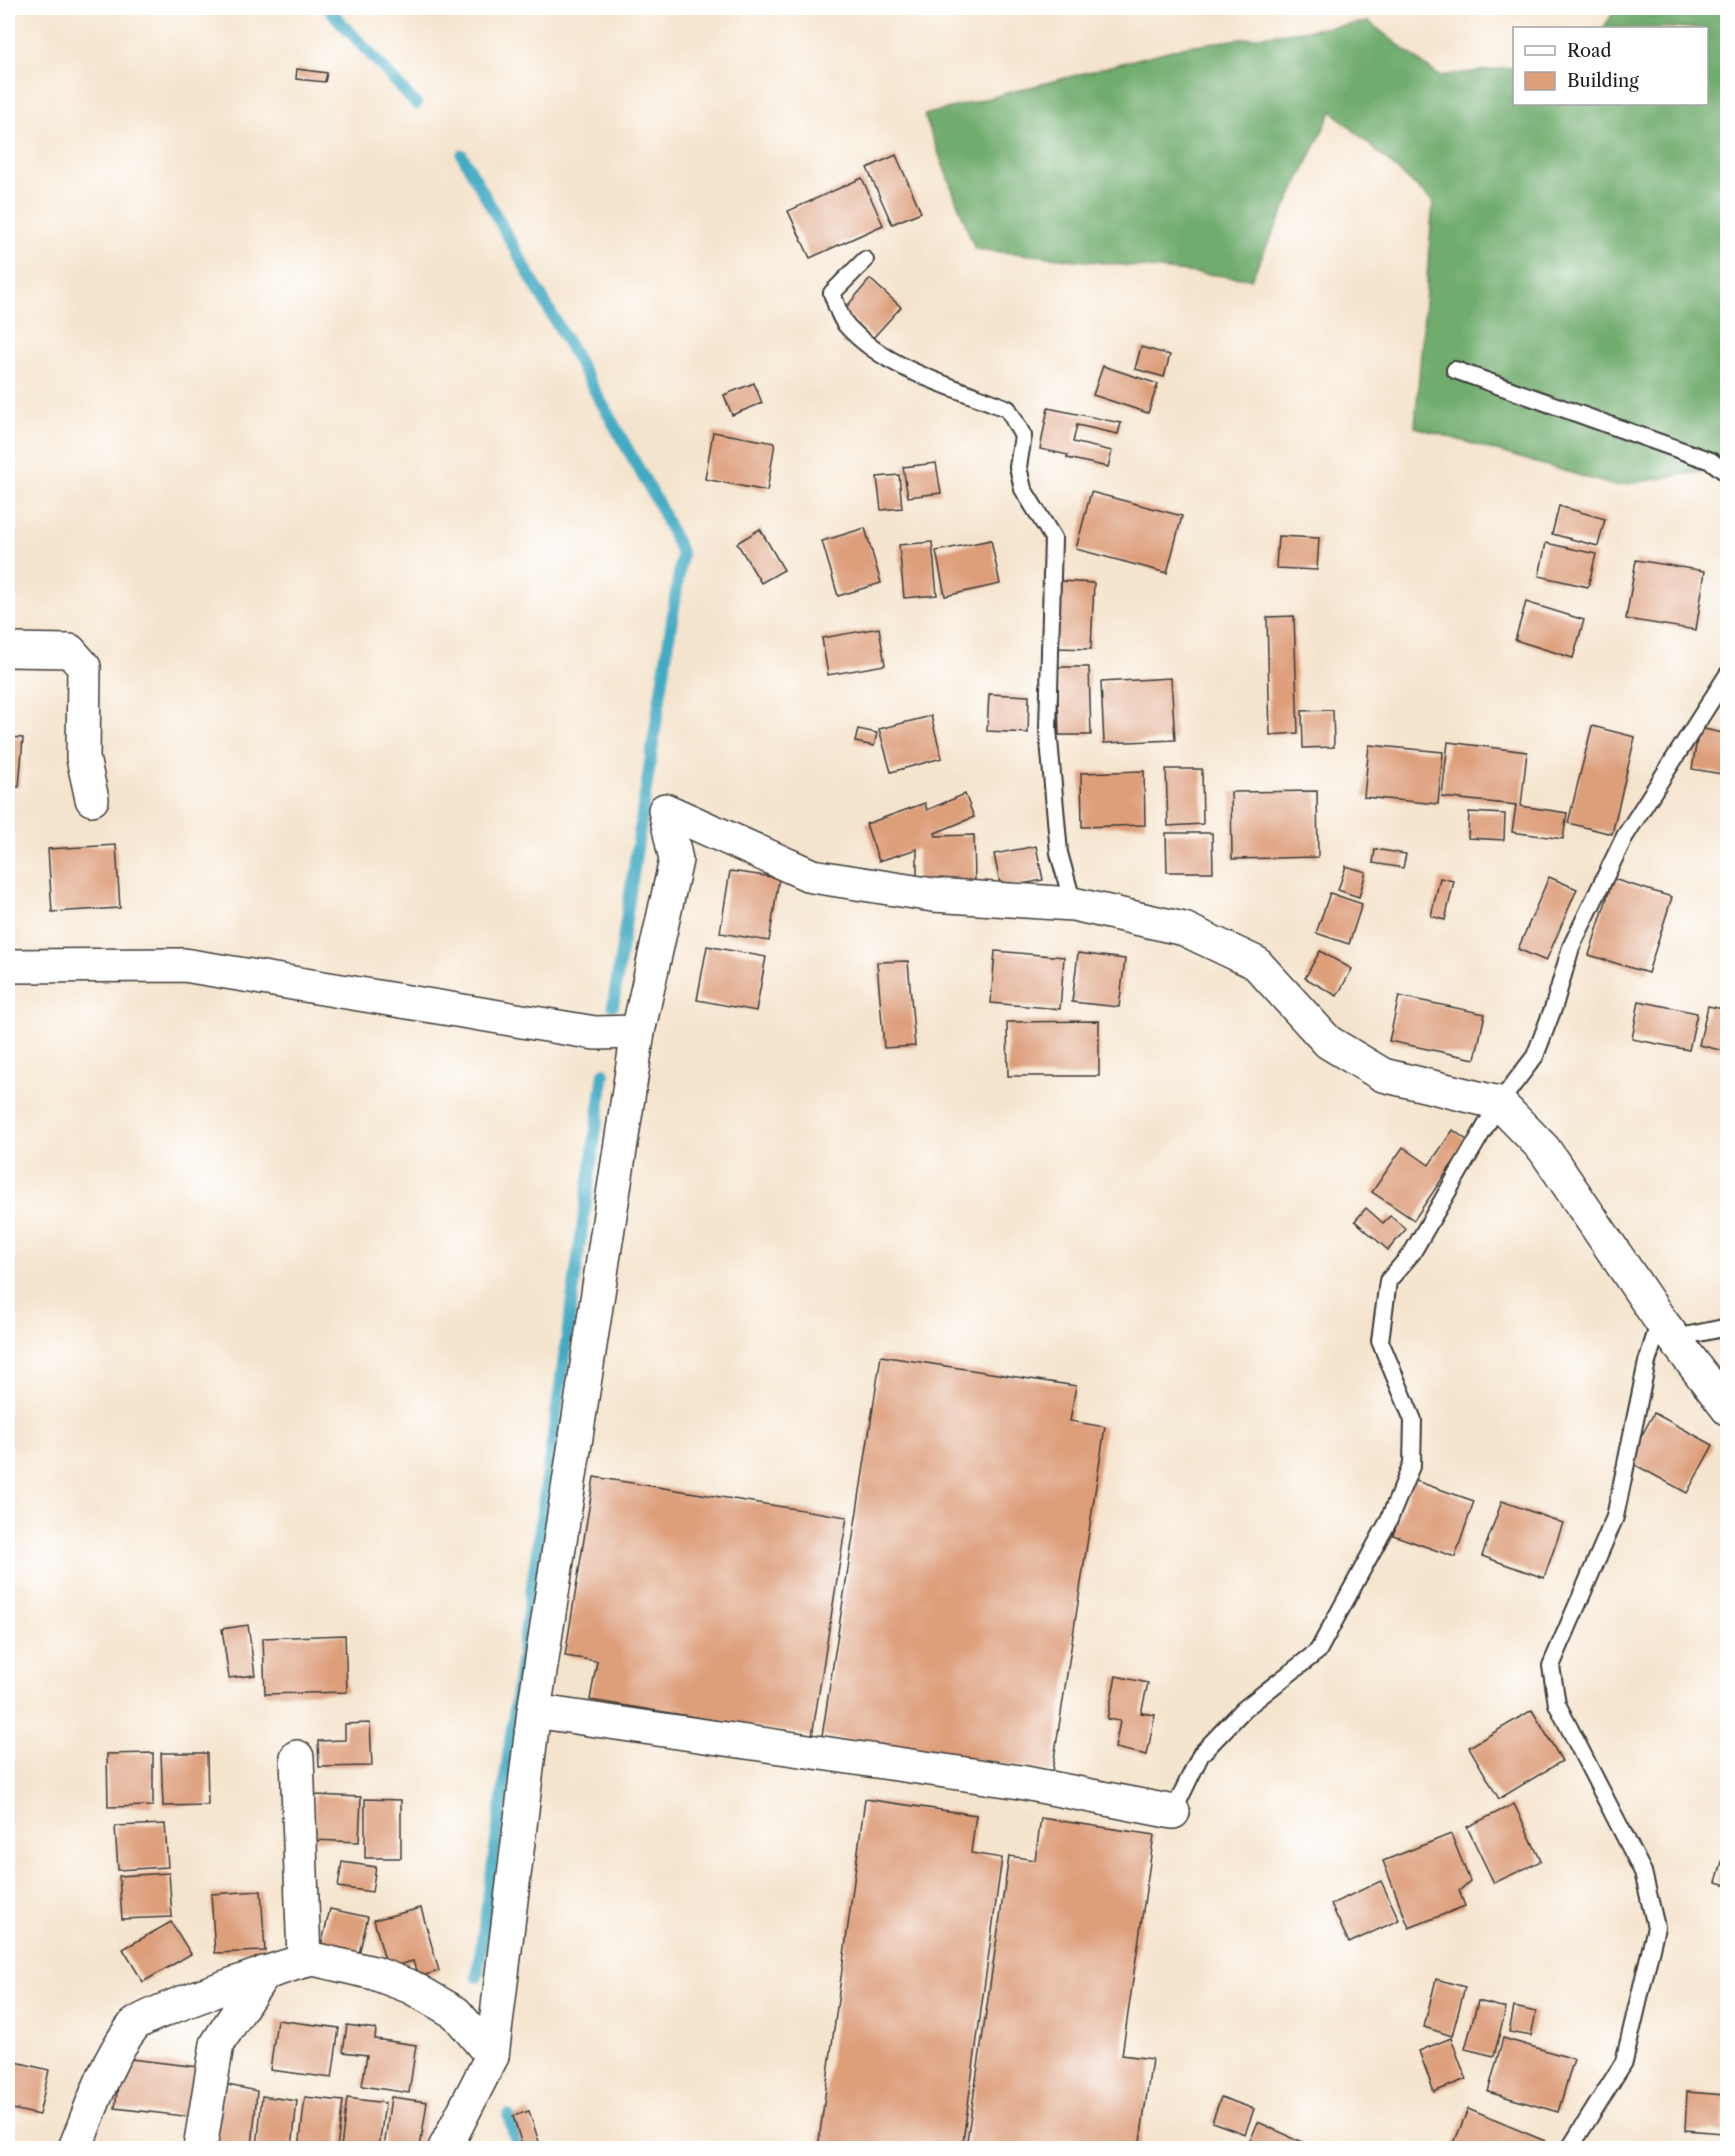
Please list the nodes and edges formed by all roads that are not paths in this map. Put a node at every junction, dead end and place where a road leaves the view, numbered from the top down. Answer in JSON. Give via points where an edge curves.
{"nodes":[{"id":1,"x":865,"y":260,"type":"dead end"},
{"id":2,"x":1455,"y":370,"type":"dead end"},
{"id":3,"x":1728,"y":474,"type":"edge"},
{"id":4,"x":8,"y":650,"type":"edge"},
{"id":5,"x":1728,"y":674,"type":"edge"},
{"id":6,"x":92,"y":799,"type":"dead end"},
{"id":7,"x":1073,"y":904,"type":"junction"},
{"id":8,"x":8,"y":966,"type":"edge"},
{"id":9,"x":638,"y":1032,"type":"junction"},
{"id":10,"x":1499,"y":1103,"type":"junction"},
{"id":11,"x":1728,"y":1327,"type":"edge"},
{"id":12,"x":1667,"y":1329,"type":"junction"},
{"id":13,"x":1728,"y":1409,"type":"edge"},
{"id":14,"x":534,"y":1711,"type":"junction"},
{"id":15,"x":297,"y":1757,"type":"dead end"},
{"id":16,"x":1173,"y":1812,"type":"joint"},
{"id":17,"x":304,"y":1960,"type":"junction"},
{"id":18,"x":264,"y":1973,"type":"junction"},
{"id":19,"x":492,"y":2056,"type":"junction"},
{"id":20,"x":75,"y":2148,"type":"edge"},
{"id":21,"x":200,"y":2148,"type":"edge"},
{"id":22,"x":446,"y":2148,"type":"edge"},
{"id":23,"x":1570,"y":2148,"type":"edge"}],
"edges":[{"from":1,"to":7,"type":"lane","via":[[832,293],[846,325],[873,349],[908,370],[1008,409],[1023,436],[1017,467],[1023,489],[1053,538],[1048,729],[1059,853]]},
{"from":2,"to":3,"type":"lane","via":[[1711,461]]},
{"from":4,"to":6,"type":"street","via":[[70,651],[84,667],[83,758]]},
{"from":5,"to":10,"type":"lane","via":[[1625,836],[1571,947],[1535,1056]]},
{"from":7,"to":9,"type":"street","via":[[933,895],[812,876],[665,810],[676,860]]},
{"from":7,"to":10,"type":"street","via":[[1184,929],[1215,943],[1257,963],[1328,1042],[1383,1075]]},
{"from":8,"to":9,"type":"street","via":[[184,965],[595,1033]]},
{"from":9,"to":14,"type":"street"},
{"from":10,"to":12,"type":"street","via":[[1544,1149]]},
{"from":10,"to":16,"type":"lane","via":[[1412,1253],[1388,1281],[1380,1341],[1413,1420],[1412,1464],[1388,1522],[1318,1651],[1244,1708],[1200,1754]]},
{"from":11,"to":12,"type":"lane"},
{"from":12,"to":13,"type":"street"},
{"from":12,"to":23,"type":"lane","via":[[1647,1362],[1615,1517],[1551,1666],[1557,1704],[1643,1872],[1656,1927],[1624,2062]]},
{"from":14,"to":16,"type":"street","via":[[1020,1782]]},
{"from":14,"to":19,"type":"street"},
{"from":15,"to":17,"type":"street"},
{"from":17,"to":18,"type":"street"},
{"from":17,"to":19,"type":"street","via":[[375,1973],[411,1987],[456,2013]]},
{"from":18,"to":20,"type":"street","via":[[136,2023],[113,2056]]},
{"from":18,"to":21,"type":"street","via":[[217,2044]]},
{"from":19,"to":22,"type":"street"}]}
